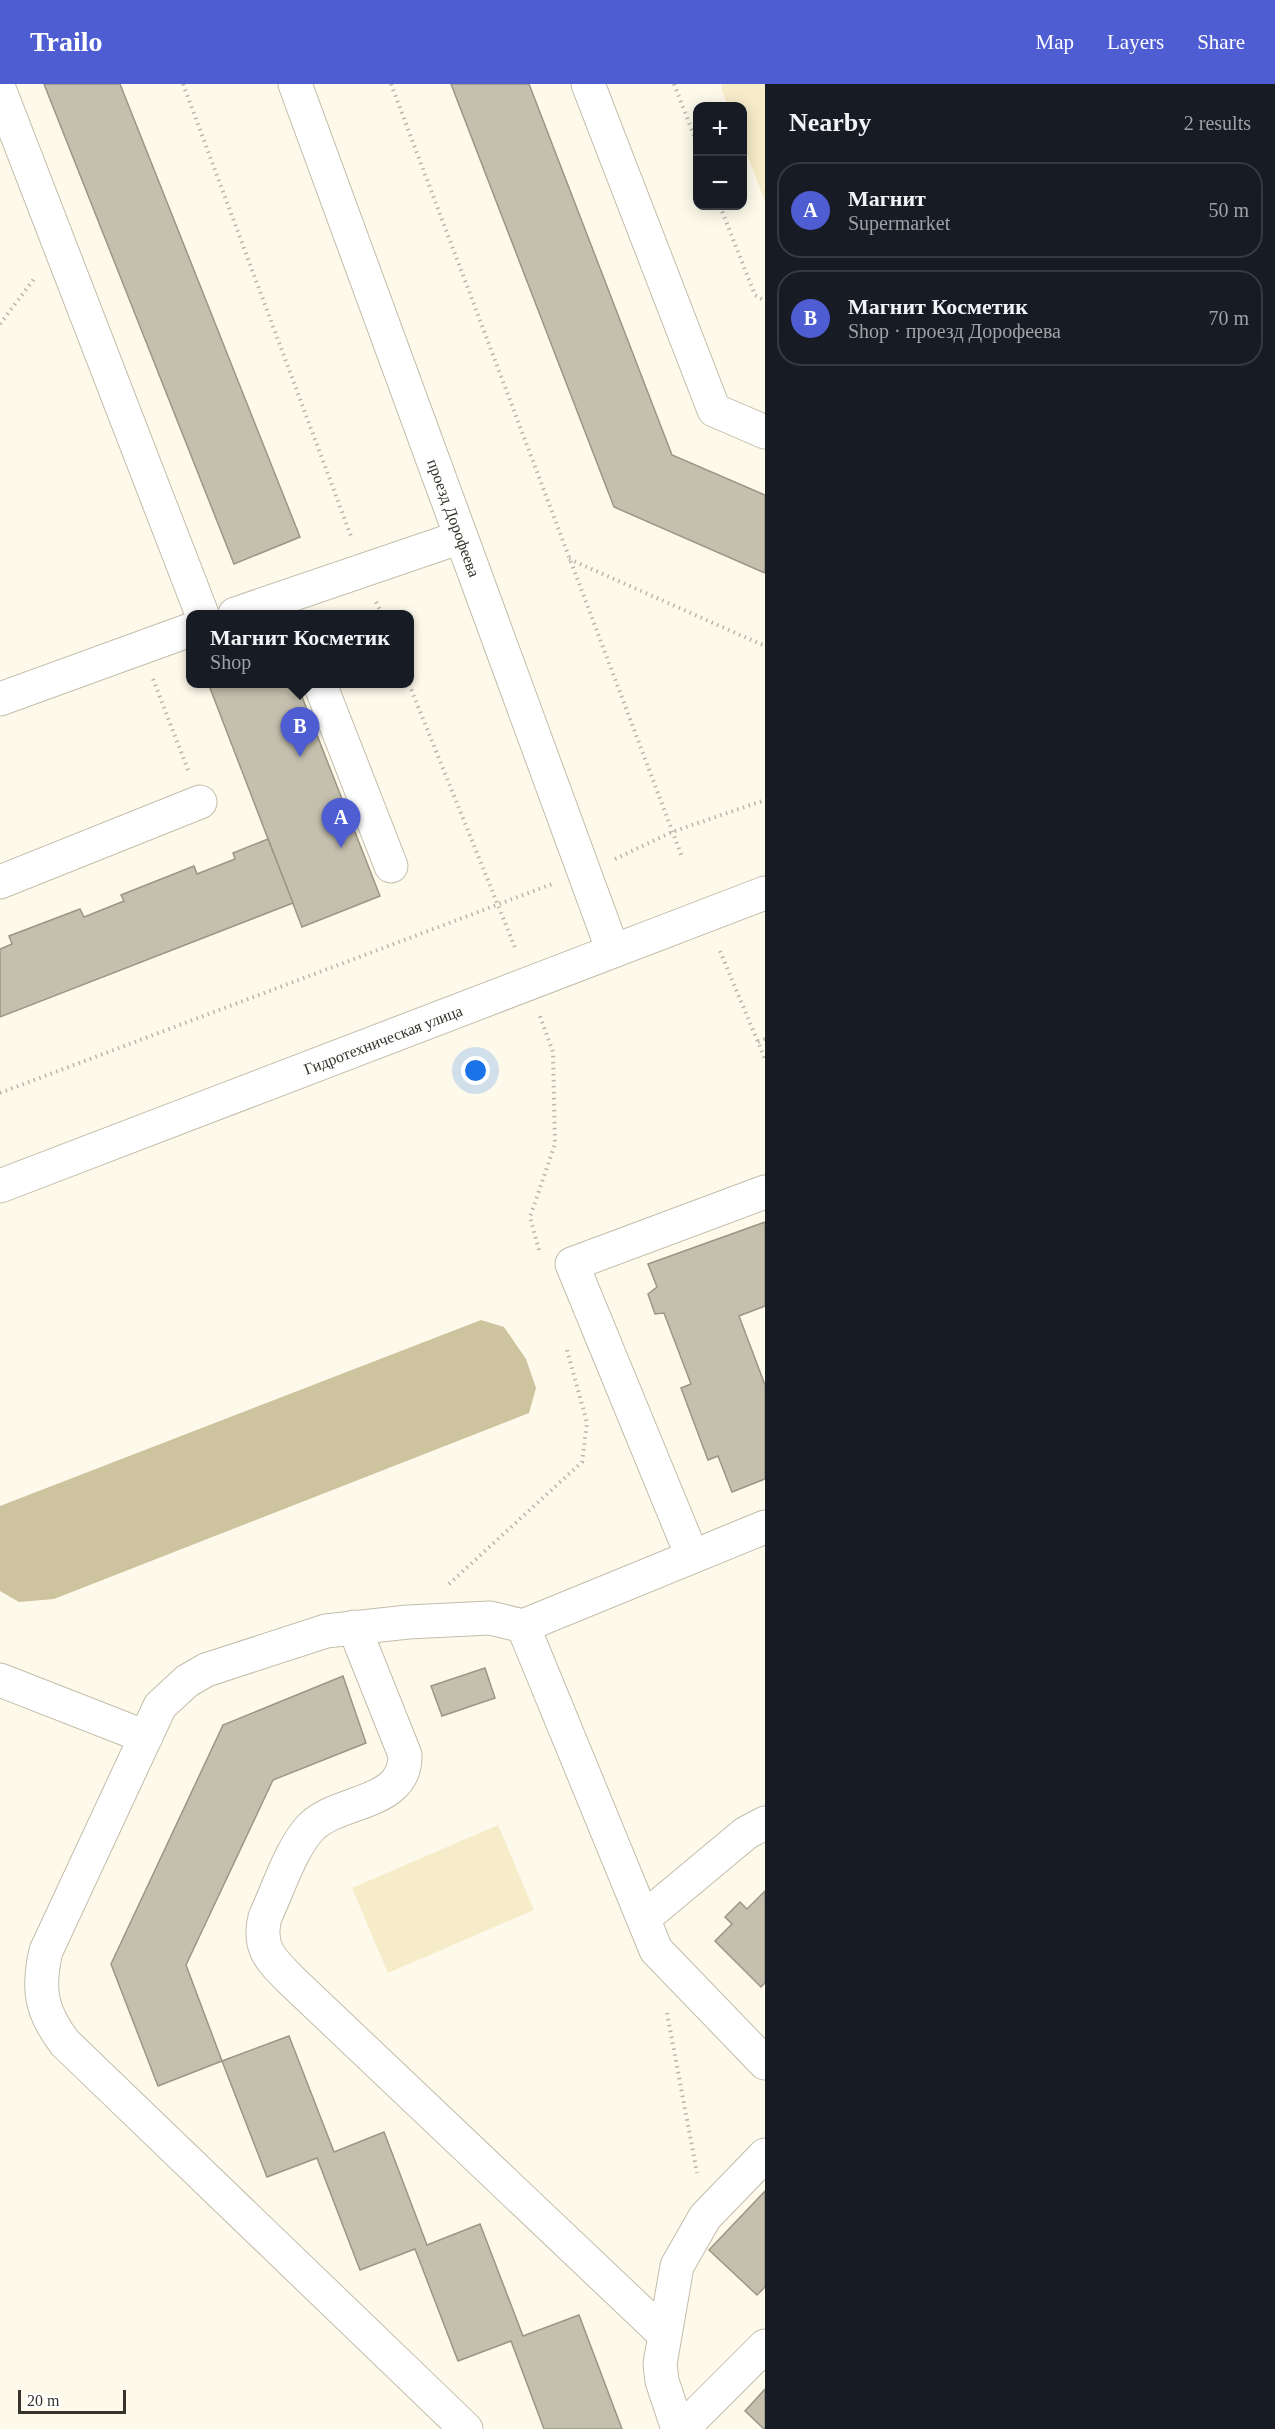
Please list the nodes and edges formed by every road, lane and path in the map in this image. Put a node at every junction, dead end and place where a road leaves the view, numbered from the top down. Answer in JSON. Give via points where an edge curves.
{"nodes":[{"id":1,"x":183,"y":84,"type":"edge"},
{"id":2,"x":295,"y":84,"type":"edge"},
{"id":3,"x":391,"y":84,"type":"edge"},
{"id":4,"x":588,"y":84,"type":"edge"},
{"id":5,"x":674,"y":84,"type":"edge"},
{"id":6,"x":0,"y":91,"type":"edge"},
{"id":7,"x":693,"y":133,"type":"edge"},
{"id":8,"x":722,"y":210,"type":"edge"},
{"id":9,"x":60,"y":245,"type":"junction"},
{"id":10,"x":765,"y":301,"type":"edge"},
{"id":11,"x":0,"y":324,"type":"edge"},
{"id":12,"x":765,"y":432,"type":"edge"},
{"id":13,"x":461,"y":537,"type":"junction"},
{"id":14,"x":568,"y":558,"type":"junction"},
{"id":15,"x":364,"y":570,"type":"junction"},
{"id":16,"x":290,"y":606,"type":"edge"},
{"id":17,"x":200,"y":610,"type":"edge"},
{"id":18,"x":266,"y":610,"type":"edge"},
{"id":19,"x":380,"y":610,"type":"edge"},
{"id":20,"x":186,"y":631,"type":"edge"},
{"id":21,"x":765,"y":646,"type":"edge"},
{"id":22,"x":141,"y":648,"type":"junction"},
{"id":23,"x":322,"y":688,"type":"edge"},
{"id":24,"x":411,"y":688,"type":"edge"},
{"id":25,"x":0,"y":699,"type":"edge"},
{"id":26,"x":765,"y":800,"type":"edge"},
{"id":27,"x":200,"y":802,"type":"joint"},
{"id":28,"x":672,"y":832,"type":"junction"},
{"id":29,"x":682,"y":857,"type":"dead end"},
{"id":30,"x":391,"y":866,"type":"dead end"},
{"id":31,"x":584,"y":873,"type":"junction"},
{"id":32,"x":0,"y":882,"type":"edge"},
{"id":33,"x":765,"y":893,"type":"edge"},
{"id":34,"x":497,"y":904,"type":"junction"},
{"id":35,"x":613,"y":951,"type":"junction"},
{"id":36,"x":720,"y":951,"type":"dead end"},
{"id":37,"x":529,"y":983,"type":"junction"},
{"id":38,"x":765,"y":1039,"type":"edge"},
{"id":39,"x":758,"y":1042,"type":"junction"},
{"id":40,"x":765,"y":1059,"type":"edge"},
{"id":41,"x":0,"y":1093,"type":"edge"},
{"id":42,"x":0,"y":1186,"type":"edge"},
{"id":43,"x":765,"y":1192,"type":"edge"},
{"id":44,"x":539,"y":1251,"type":"dead end"},
{"id":45,"x":565,"y":1343,"type":"dead end"},
{"id":46,"x":765,"y":1527,"type":"edge"},
{"id":47,"x":692,"y":1556,"type":"junction"},
{"id":48,"x":408,"y":1622,"type":"junction"},
{"id":49,"x":523,"y":1626,"type":"junction"},
{"id":50,"x":354,"y":1627,"type":"junction"},
{"id":51,"x":0,"y":1680,"type":"edge"},
{"id":52,"x":146,"y":1737,"type":"junction"},
{"id":53,"x":765,"y":1823,"type":"edge"},
{"id":54,"x":644,"y":1918,"type":"junction"},
{"id":55,"x":667,"y":2008,"type":"dead end"},
{"id":56,"x":765,"y":2063,"type":"edge"},
{"id":57,"x":765,"y":2155,"type":"edge"},
{"id":58,"x":705,"y":2217,"type":"junction"},
{"id":59,"x":664,"y":2334,"type":"junction"},
{"id":60,"x":765,"y":2346,"type":"edge"},
{"id":61,"x":466,"y":2429,"type":"edge"},
{"id":62,"x":678,"y":2429,"type":"edge"},
{"id":63,"x":682,"y":2429,"type":"edge"}],
"edges":[{"from":1,"to":15,"type":"path"},
{"from":2,"to":13,"type":"street","name":"проезд Дорофеева"},
{"from":3,"to":14,"type":"path"},
{"from":4,"to":12,"type":"street","via":[[714,410]]},
{"from":5,"to":7,"type":"path"},
{"from":6,"to":9,"type":"street"},
{"from":8,"to":10,"type":"path","via":[[754,296]]},
{"from":9,"to":11,"type":"path"},
{"from":9,"to":17,"type":"street"},
{"from":13,"to":15,"type":"street"},
{"from":13,"to":31,"type":"street","name":"проезд Дорофеева"},
{"from":14,"to":21,"type":"path"},
{"from":14,"to":28,"type":"path"},
{"from":15,"to":16,"type":"street"},
{"from":15,"to":19,"type":"path"},
{"from":16,"to":18,"type":"street"},
{"from":20,"to":22,"type":"street"},
{"from":22,"to":25,"type":"street"},
{"from":22,"to":27,"type":"path"},
{"from":23,"to":30,"type":"street"},
{"from":24,"to":34,"type":"path"},
{"from":26,"to":28,"type":"path"},
{"from":27,"to":32,"type":"street"},
{"from":28,"to":29,"type":"path"},
{"from":28,"to":31,"type":"path"},
{"from":31,"to":34,"type":"path"},
{"from":31,"to":35,"type":"street","name":"проезд Дорофеева"},
{"from":33,"to":35,"type":"street","name":"Гидротехническая улица"},
{"from":34,"to":37,"type":"path"},
{"from":34,"to":41,"type":"path"},
{"from":35,"to":37,"type":"street","name":"Гидротехническая улица"},
{"from":36,"to":39,"type":"path"},
{"from":37,"to":42,"type":"street","name":"Гидротехническая улица"},
{"from":37,"to":44,"type":"path","via":[[553,1052],[555,1144],[530,1217]]},
{"from":38,"to":39,"type":"path"},
{"from":39,"to":40,"type":"path"},
{"from":43,"to":47,"type":"street","via":[[572,1264]]},
{"from":45,"to":48,"type":"path","via":[[587,1423],[582,1462]]},
{"from":46,"to":47,"type":"street"},
{"from":47,"to":49,"type":"street"},
{"from":48,"to":49,"type":"street","via":[[490,1617]]},
{"from":48,"to":50,"type":"street"},
{"from":49,"to":54,"type":"street"},
{"from":50,"to":52,"type":"street","via":[[312,1635],[206,1670],[187,1681],[160,1706]]},
{"from":50,"to":59,"type":"street","via":[[405,1755],[405,1765],[397,1783],[388,1791],[326,1816],[305,1834],[265,1917],[262,1930],[267,1954]]},
{"from":51,"to":52,"type":"street"},
{"from":52,"to":61,"type":"street","via":[[46,1951],[41,1992],[46,2013],[65,2043]]},
{"from":53,"to":54,"type":"street","via":[[746,1833]]},
{"from":54,"to":56,"type":"street","via":[[656,1950]]},
{"from":55,"to":58,"type":"path"},
{"from":57,"to":58,"type":"street"},
{"from":58,"to":59,"type":"street","via":[[677,2266]]},
{"from":59,"to":62,"type":"street","via":[[662,2381]]},
{"from":60,"to":63,"type":"street"}]}
